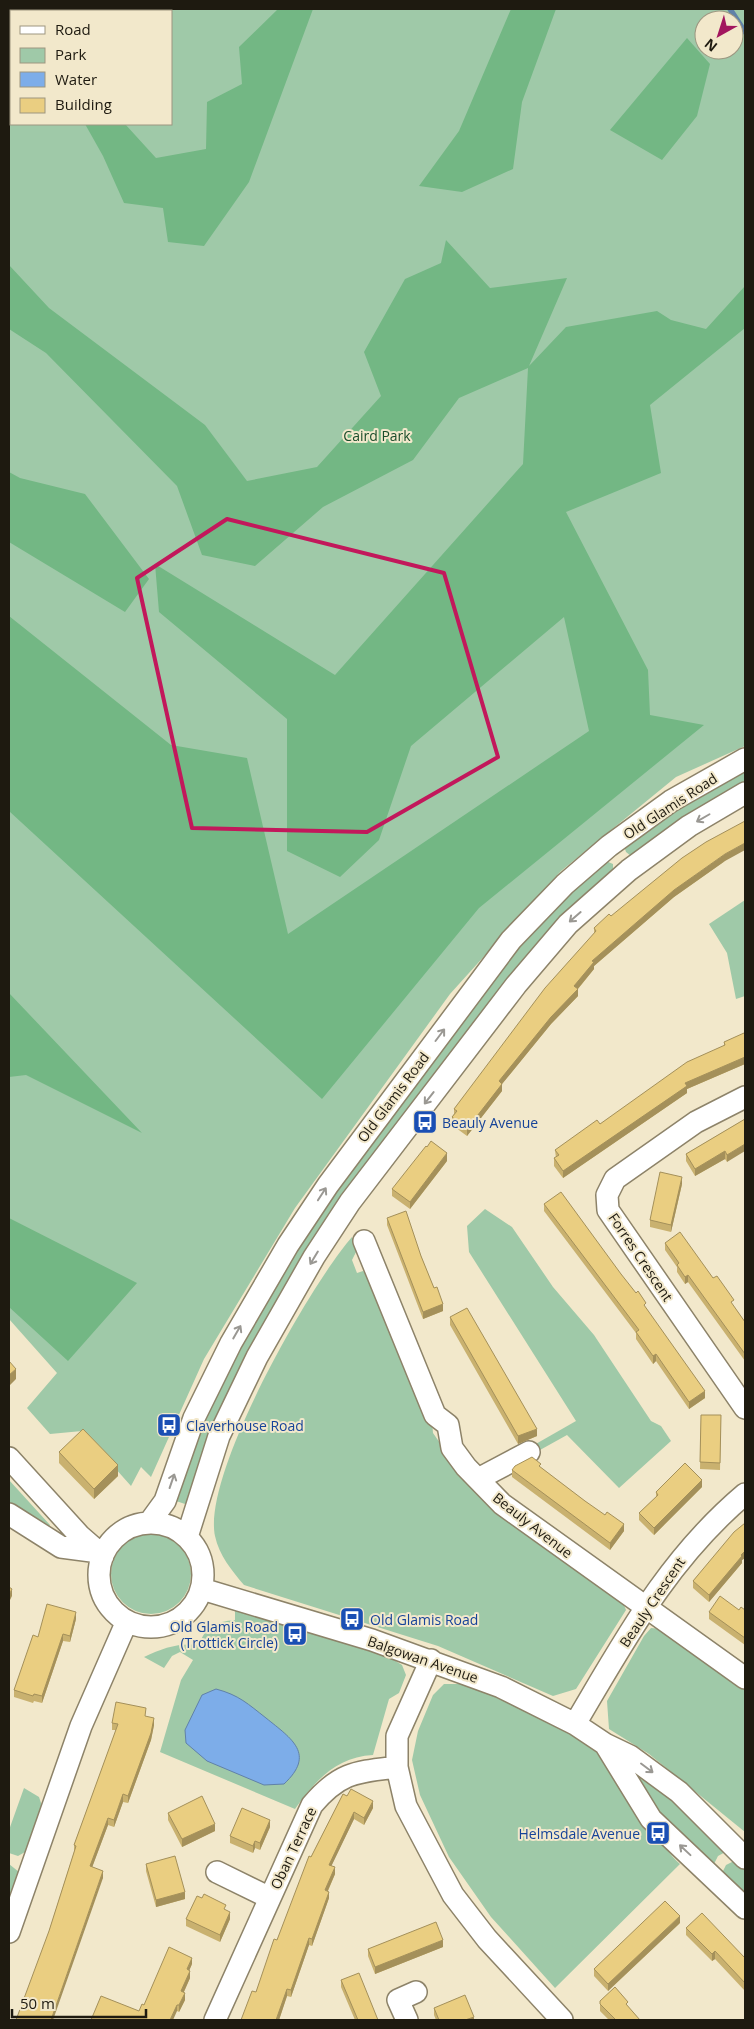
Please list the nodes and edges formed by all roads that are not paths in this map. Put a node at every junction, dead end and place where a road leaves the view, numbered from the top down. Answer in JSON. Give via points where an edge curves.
{"nodes":[{"id":1,"x":745,"y":759,"type":"edge"},
{"id":2,"x":745,"y":793,"type":"edge"},
{"id":3,"x":609,"y":846,"type":"junction"},
{"id":4,"x":629,"y":870,"type":"junction"},
{"id":5,"x":745,"y":1097,"type":"edge"},
{"id":6,"x":364,"y":1255,"type":"dead end"},
{"id":7,"x":745,"y":1408,"type":"edge"},
{"id":8,"x":529,"y":1452,"type":"dead end"},
{"id":9,"x":9,"y":1458,"type":"edge"},
{"id":10,"x":478,"y":1479,"type":"junction"},
{"id":11,"x":745,"y":1494,"type":"edge"},
{"id":12,"x":9,"y":1514,"type":"edge"},
{"id":13,"x":148,"y":1523,"type":"junction"},
{"id":14,"x":187,"y":1537,"type":"junction"},
{"id":15,"x":101,"y":1554,"type":"junction"},
{"id":16,"x":202,"y":1589,"type":"junction"},
{"id":17,"x":644,"y":1607,"type":"junction"},
{"id":18,"x":128,"y":1621,"type":"junction"},
{"id":19,"x":431,"y":1660,"type":"junction"},
{"id":20,"x":745,"y":1678,"type":"edge"},
{"id":21,"x":575,"y":1724,"type":"junction"},
{"id":22,"x":605,"y":1744,"type":"junction"},
{"id":23,"x":397,"y":1767,"type":"junction"},
{"id":24,"x":742,"y":1855,"type":"edge"},
{"id":25,"x":217,"y":1872,"type":"dead end"},
{"id":26,"x":716,"y":1878,"type":"junction"},
{"id":27,"x":270,"y":1898,"type":"junction"},
{"id":28,"x":745,"y":1908,"type":"edge"},
{"id":29,"x":9,"y":1932,"type":"edge"},
{"id":30,"x":416,"y":1992,"type":"dead end"},
{"id":31,"x":215,"y":2020,"type":"edge"},
{"id":32,"x":407,"y":2020,"type":"edge"},
{"id":33,"x":562,"y":2020,"type":"edge"}],
"edges":[{"from":1,"to":3,"type":"street","name":"Old Glamis Road","via":[[671,802]]},
{"from":2,"to":4,"type":"street","name":"Old Glamis Road","one_way":true,"via":[[689,826]]},
{"from":3,"to":4,"type":"street"},
{"from":13,"to":3,"type":"street","name":"Old Glamis Road","one_way":true,"via":[[165,1501],[194,1418],[231,1343],[288,1245],[328,1185],[511,940],[565,884]]},
{"from":4,"to":14,"type":"street","name":"Old Glamis Road","one_way":true,"via":[[568,924],[522,978],[350,1202],[314,1257],[257,1357],[219,1436]]},
{"from":5,"to":7,"type":"street","name":"Forres Crescent","via":[[696,1122],[615,1179],[607,1195],[608,1210]]},
{"from":6,"to":10,"type":"street","name":"Beauly Avenue","via":[[435,1415],[448,1425],[452,1448]]},
{"from":8,"to":10,"type":"street"},
{"from":9,"to":15,"type":"street","via":[[80,1536]]},
{"from":10,"to":17,"type":"street","name":"Beauly Avenue","via":[[502,1504]]},
{"from":11,"to":17,"type":"street","name":"Beauly Crescent","via":[[722,1513],[682,1556]]},
{"from":12,"to":15,"type":"street","via":[[62,1547]]},
{"from":13,"to":14,"type":"street","via":[[169,1526]]},
{"from":13,"to":15,"type":"street","via":[[121,1533]]},
{"from":14,"to":16,"type":"street","via":[[198,1551],[204,1569]]},
{"from":15,"to":18,"type":"street","via":[[100,1580],[104,1595],[113,1610]]},
{"from":16,"to":18,"type":"street","via":[[182,1618],[165,1626],[147,1627]]},
{"from":16,"to":19,"type":"street","name":"Balgowan Avenue"},
{"from":17,"to":20,"type":"street","name":"Beauly Avenue"},
{"from":17,"to":21,"type":"street","name":"Beauly Crescent"},
{"from":18,"to":29,"type":"street","via":[[81,1726]]},
{"from":19,"to":21,"type":"street","name":"Balgowan Avenue","via":[[501,1687]]},
{"from":19,"to":23,"type":"street","via":[[397,1736]]},
{"from":21,"to":22,"type":"street","name":"Balgowan Avenue"},
{"from":22,"to":24,"type":"street","name":"Balgowan Avenue","one_way":true,"via":[[630,1756],[679,1792]]},
{"from":26,"to":22,"type":"street","name":"Balgowan Avenue","one_way":true,"via":[[651,1819]]},
{"from":23,"to":27,"type":"street","name":"Oban Terrace","via":[[358,1772],[339,1779],[325,1790],[312,1805]]},
{"from":23,"to":33,"type":"street","via":[[406,1806],[453,1895],[487,1939]]},
{"from":24,"to":26,"type":"street","name":"Balgowan Avenue","via":[[722,1860]]},
{"from":25,"to":27,"type":"street","name":"Oban Terrace"},
{"from":26,"to":28,"type":"street","name":"Balgowan Avenue"},
{"from":27,"to":31,"type":"street","name":"Oban Terrace"},
{"from":30,"to":32,"type":"street","via":[[398,2000]]}]}
